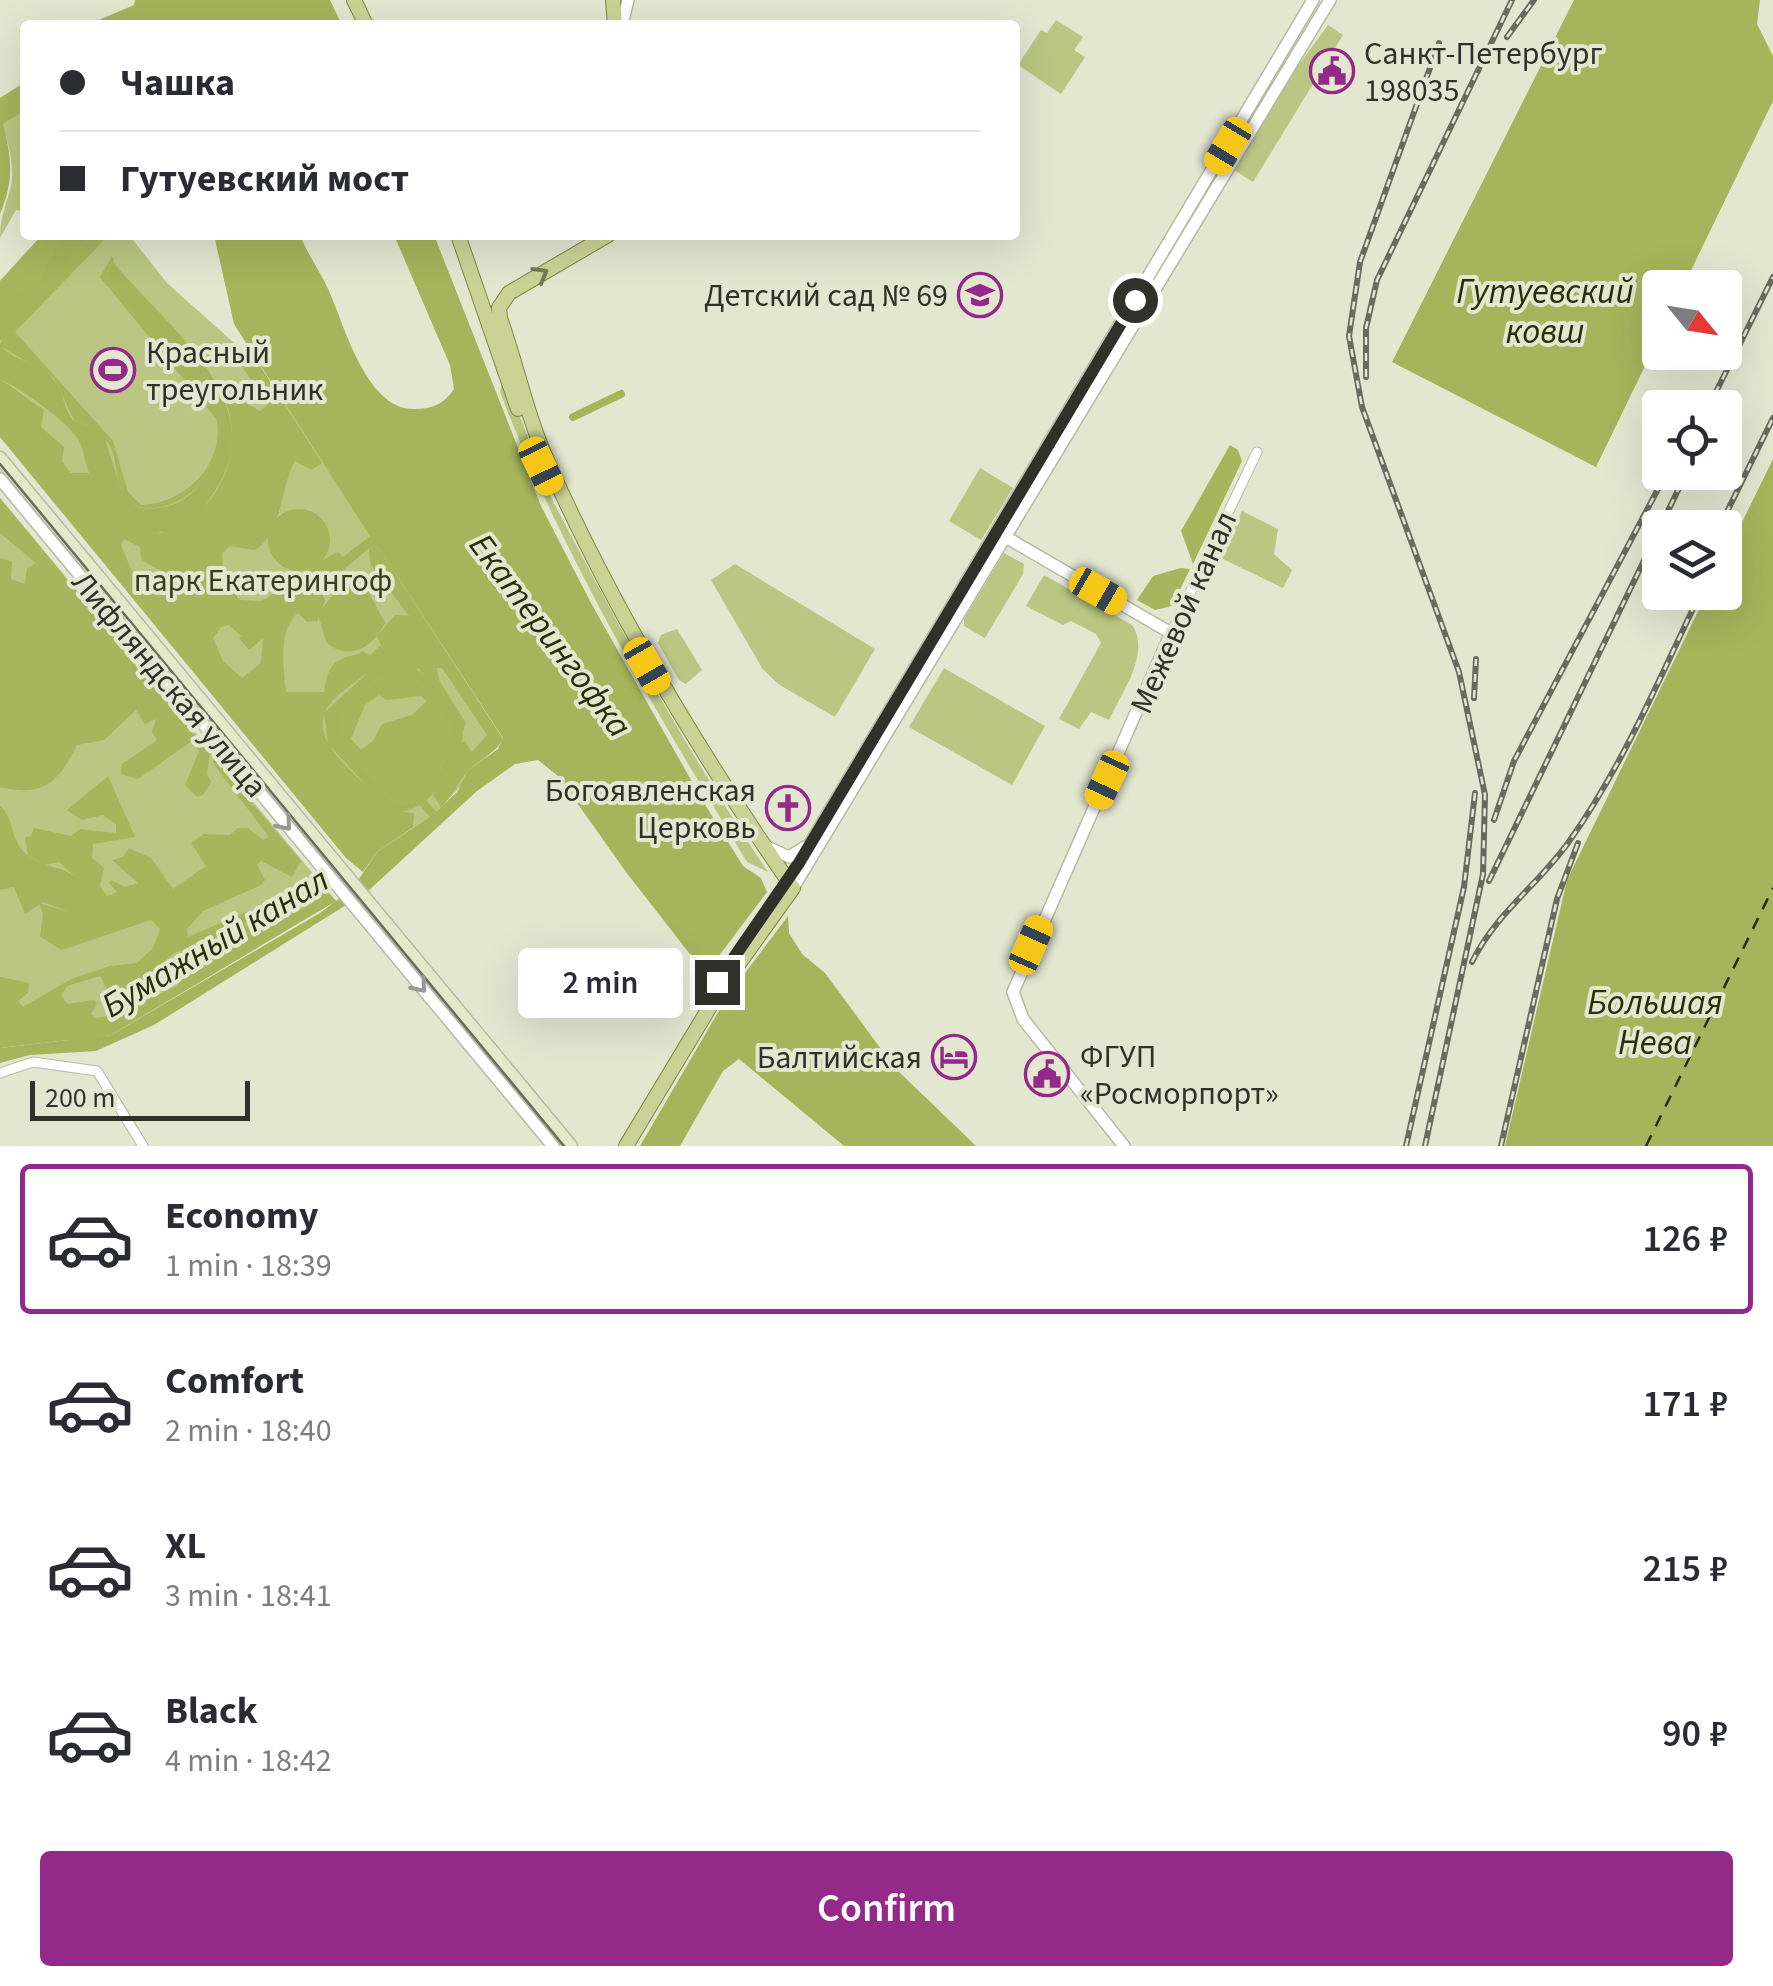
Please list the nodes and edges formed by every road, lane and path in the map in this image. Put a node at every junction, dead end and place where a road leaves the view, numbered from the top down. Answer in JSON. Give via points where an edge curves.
{"nodes":[{"id":1,"x":1313,"y":0,"type":"edge"},
{"id":2,"x":1330,"y":0,"type":"edge"},
{"id":3,"x":460,"y":240,"type":"edge"},
{"id":4,"x":599,"y":240,"type":"edge"},
{"id":5,"x":466,"y":254,"type":"junction"},
{"id":6,"x":509,"y":293,"type":"junction"},
{"id":7,"x":1257,"y":452,"type":"dead end"},
{"id":8,"x":0,"y":458,"type":"edge"},
{"id":9,"x":0,"y":479,"type":"edge"},
{"id":10,"x":999,"y":533,"type":"junction"},
{"id":11,"x":1171,"y":633,"type":"junction"},
{"id":12,"x":812,"y":840,"type":"junction"},
{"id":13,"x":763,"y":844,"type":"junction"},
{"id":14,"x":345,"y":886,"type":"junction"},
{"id":15,"x":784,"y":893,"type":"junction"},
{"id":16,"x":363,"y":907,"type":"junction"},
{"id":17,"x":719,"y":986,"type":"junction"},
{"id":18,"x":0,"y":1073,"type":"edge"},
{"id":19,"x":136,"y":1143,"type":"edge"},
{"id":20,"x":553,"y":1146,"type":"edge"},
{"id":21,"x":571,"y":1146,"type":"edge"},
{"id":22,"x":617,"y":1146,"type":"edge"},
{"id":23,"x":626,"y":1146,"type":"edge"},
{"id":24,"x":1124,"y":1146,"type":"edge"}],
"edges":[{"from":1,"to":10,"type":"street"},
{"from":2,"to":10,"type":"street"},
{"from":3,"to":5,"type":"main road"},
{"from":6,"to":4,"type":"main road","one_way":true},
{"from":5,"to":6,"type":"main road","via":[[488,291]]},
{"from":5,"to":15,"type":"main road","via":[[521,417],[558,500],[714,784]]},
{"from":6,"to":13,"type":"main road","via":[[500,318],[528,413],[572,513]]},
{"from":7,"to":11,"type":"street","name":"Межевой канал"},
{"from":8,"to":14,"type":"main road","name":"Лифляндская улица"},
{"from":9,"to":14,"type":"street","name":"Лифляндская улица","one_way":true},
{"from":10,"to":11,"type":"street"},
{"from":10,"to":12,"type":"street"},
{"from":10,"to":15,"type":"street"},
{"from":11,"to":24,"type":"street","name":"Межевой канал","via":[[1013,992],[1018,1011]]},
{"from":12,"to":13,"type":"street","via":[[788,857]]},
{"from":12,"to":15,"type":"street"},
{"from":13,"to":15,"type":"main road"},
{"from":14,"to":16,"type":"main road"},
{"from":15,"to":17,"type":"main road"},
{"from":16,"to":20,"type":"street","one_way":true},
{"from":16,"to":21,"type":"main road"},
{"from":17,"to":22,"type":"main road"},
{"from":17,"to":23,"type":"main road"},
{"from":18,"to":19,"type":"street","via":[[33,1062],[97,1071]]}]}
